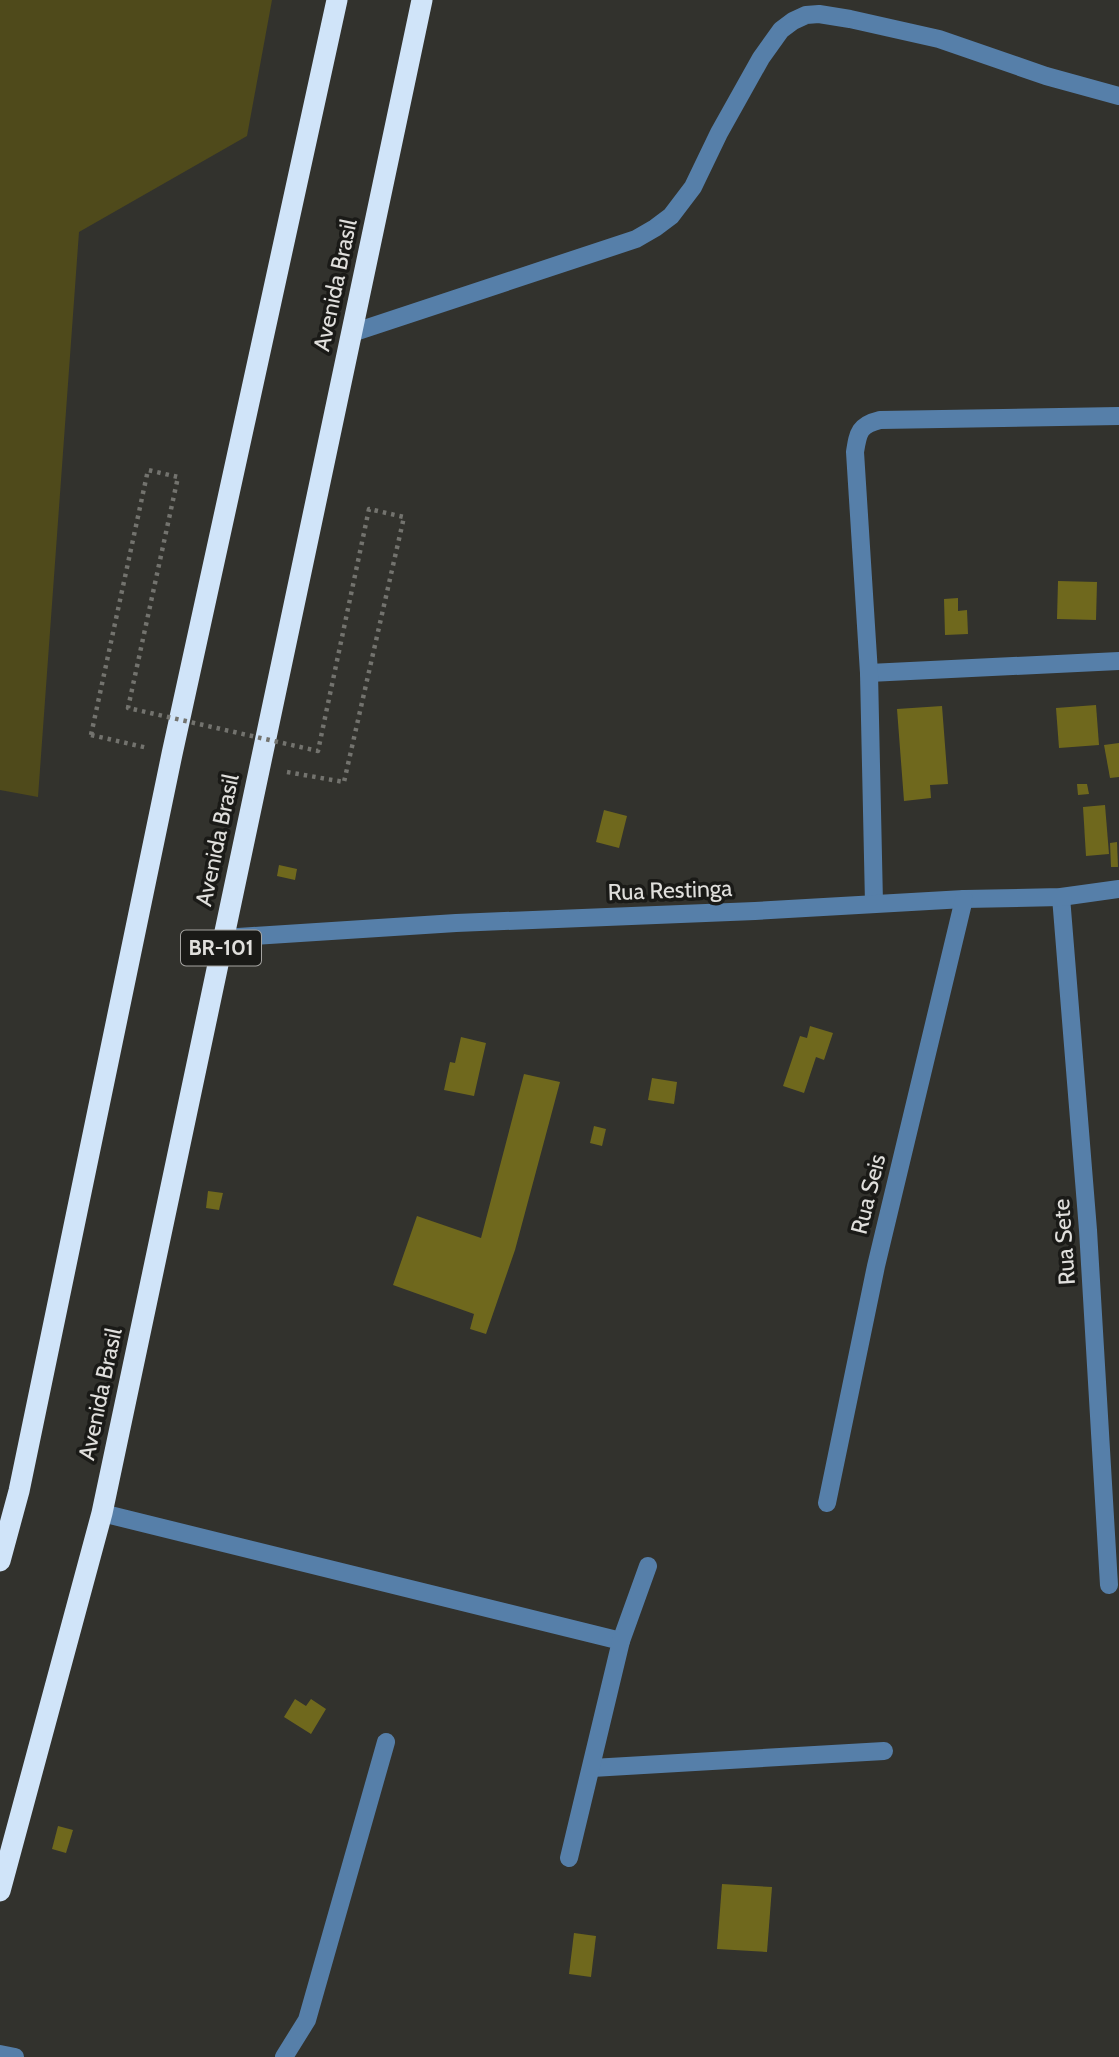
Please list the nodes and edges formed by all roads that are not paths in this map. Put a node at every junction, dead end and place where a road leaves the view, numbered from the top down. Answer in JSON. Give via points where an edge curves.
{"nodes":[{"id":1,"x":337,"y":0,"type":"edge"},
{"id":2,"x":422,"y":0,"type":"edge"},
{"id":3,"x":1119,"y":96,"type":"edge"},
{"id":4,"x":352,"y":333,"type":"junction"},
{"id":5,"x":1119,"y":416,"type":"edge"},
{"id":6,"x":1119,"y":661,"type":"edge"},
{"id":7,"x":869,"y":673,"type":"junction"},
{"id":8,"x":1119,"y":890,"type":"edge"},
{"id":9,"x":1061,"y":897,"type":"junction"},
{"id":10,"x":964,"y":899,"type":"junction"},
{"id":11,"x":874,"y":903,"type":"junction"},
{"id":12,"x":223,"y":938,"type":"junction"},
{"id":13,"x":827,"y":1503,"type":"dead end"},
{"id":14,"x":102,"y":1513,"type":"junction"},
{"id":15,"x":0,"y":1561,"type":"edge"},
{"id":16,"x":649,"y":1566,"type":"dead end"},
{"id":17,"x":1109,"y":1585,"type":"dead end"},
{"id":18,"x":621,"y":1641,"type":"junction"},
{"id":19,"x":386,"y":1742,"type":"dead end"},
{"id":20,"x":884,"y":1751,"type":"dead end"},
{"id":21,"x":592,"y":1768,"type":"junction"},
{"id":22,"x":569,"y":1858,"type":"dead end"},
{"id":23,"x":0,"y":1891,"type":"edge"},
{"id":24,"x":0,"y":2054,"type":"edge"},
{"id":25,"x":15,"y":2057,"type":"edge"},
{"id":26,"x":284,"y":2057,"type":"edge"}],
"edges":[{"from":1,"to":15,"type":"highway","via":[[172,754],[19,1491]]},
{"from":2,"to":4,"type":"highway","name":"Avenida Brasil","number":"BR-101"},
{"from":3,"to":4,"type":"street","via":[[939,39],[850,19],[806,15],[774,39],[692,187],[671,216],[655,228],[635,239]]},
{"from":4,"to":12,"type":"highway","name":"Avenida Brasil","number":"BR-101"},
{"from":5,"to":7,"type":"street","via":[[880,420],[861,429],[855,452]]},
{"from":6,"to":7,"type":"street"},
{"from":7,"to":11,"type":"street"},
{"from":8,"to":9,"type":"street","name":"Rua Restinga"},
{"from":9,"to":10,"type":"street","name":"Rua Restinga"},
{"from":9,"to":17,"type":"street","name":"Rua Sete","via":[[1088,1230]]},
{"from":10,"to":11,"type":"street","name":"Rua Restinga"},
{"from":10,"to":13,"type":"street","name":"Rua Seis","via":[[876,1266]]},
{"from":11,"to":12,"type":"street","name":"Rua Restinga"},
{"from":12,"to":14,"type":"highway","name":"Avenida Brasil","number":"BR-101"},
{"from":14,"to":18,"type":"street"},
{"from":14,"to":23,"type":"highway","name":"Avenida Brasil","number":"BR-101"},
{"from":16,"to":18,"type":"street"},
{"from":18,"to":21,"type":"street"},
{"from":19,"to":26,"type":"street","via":[[307,2020]]},
{"from":20,"to":21,"type":"street"},
{"from":21,"to":22,"type":"street"},
{"from":24,"to":25,"type":"street"}]}
